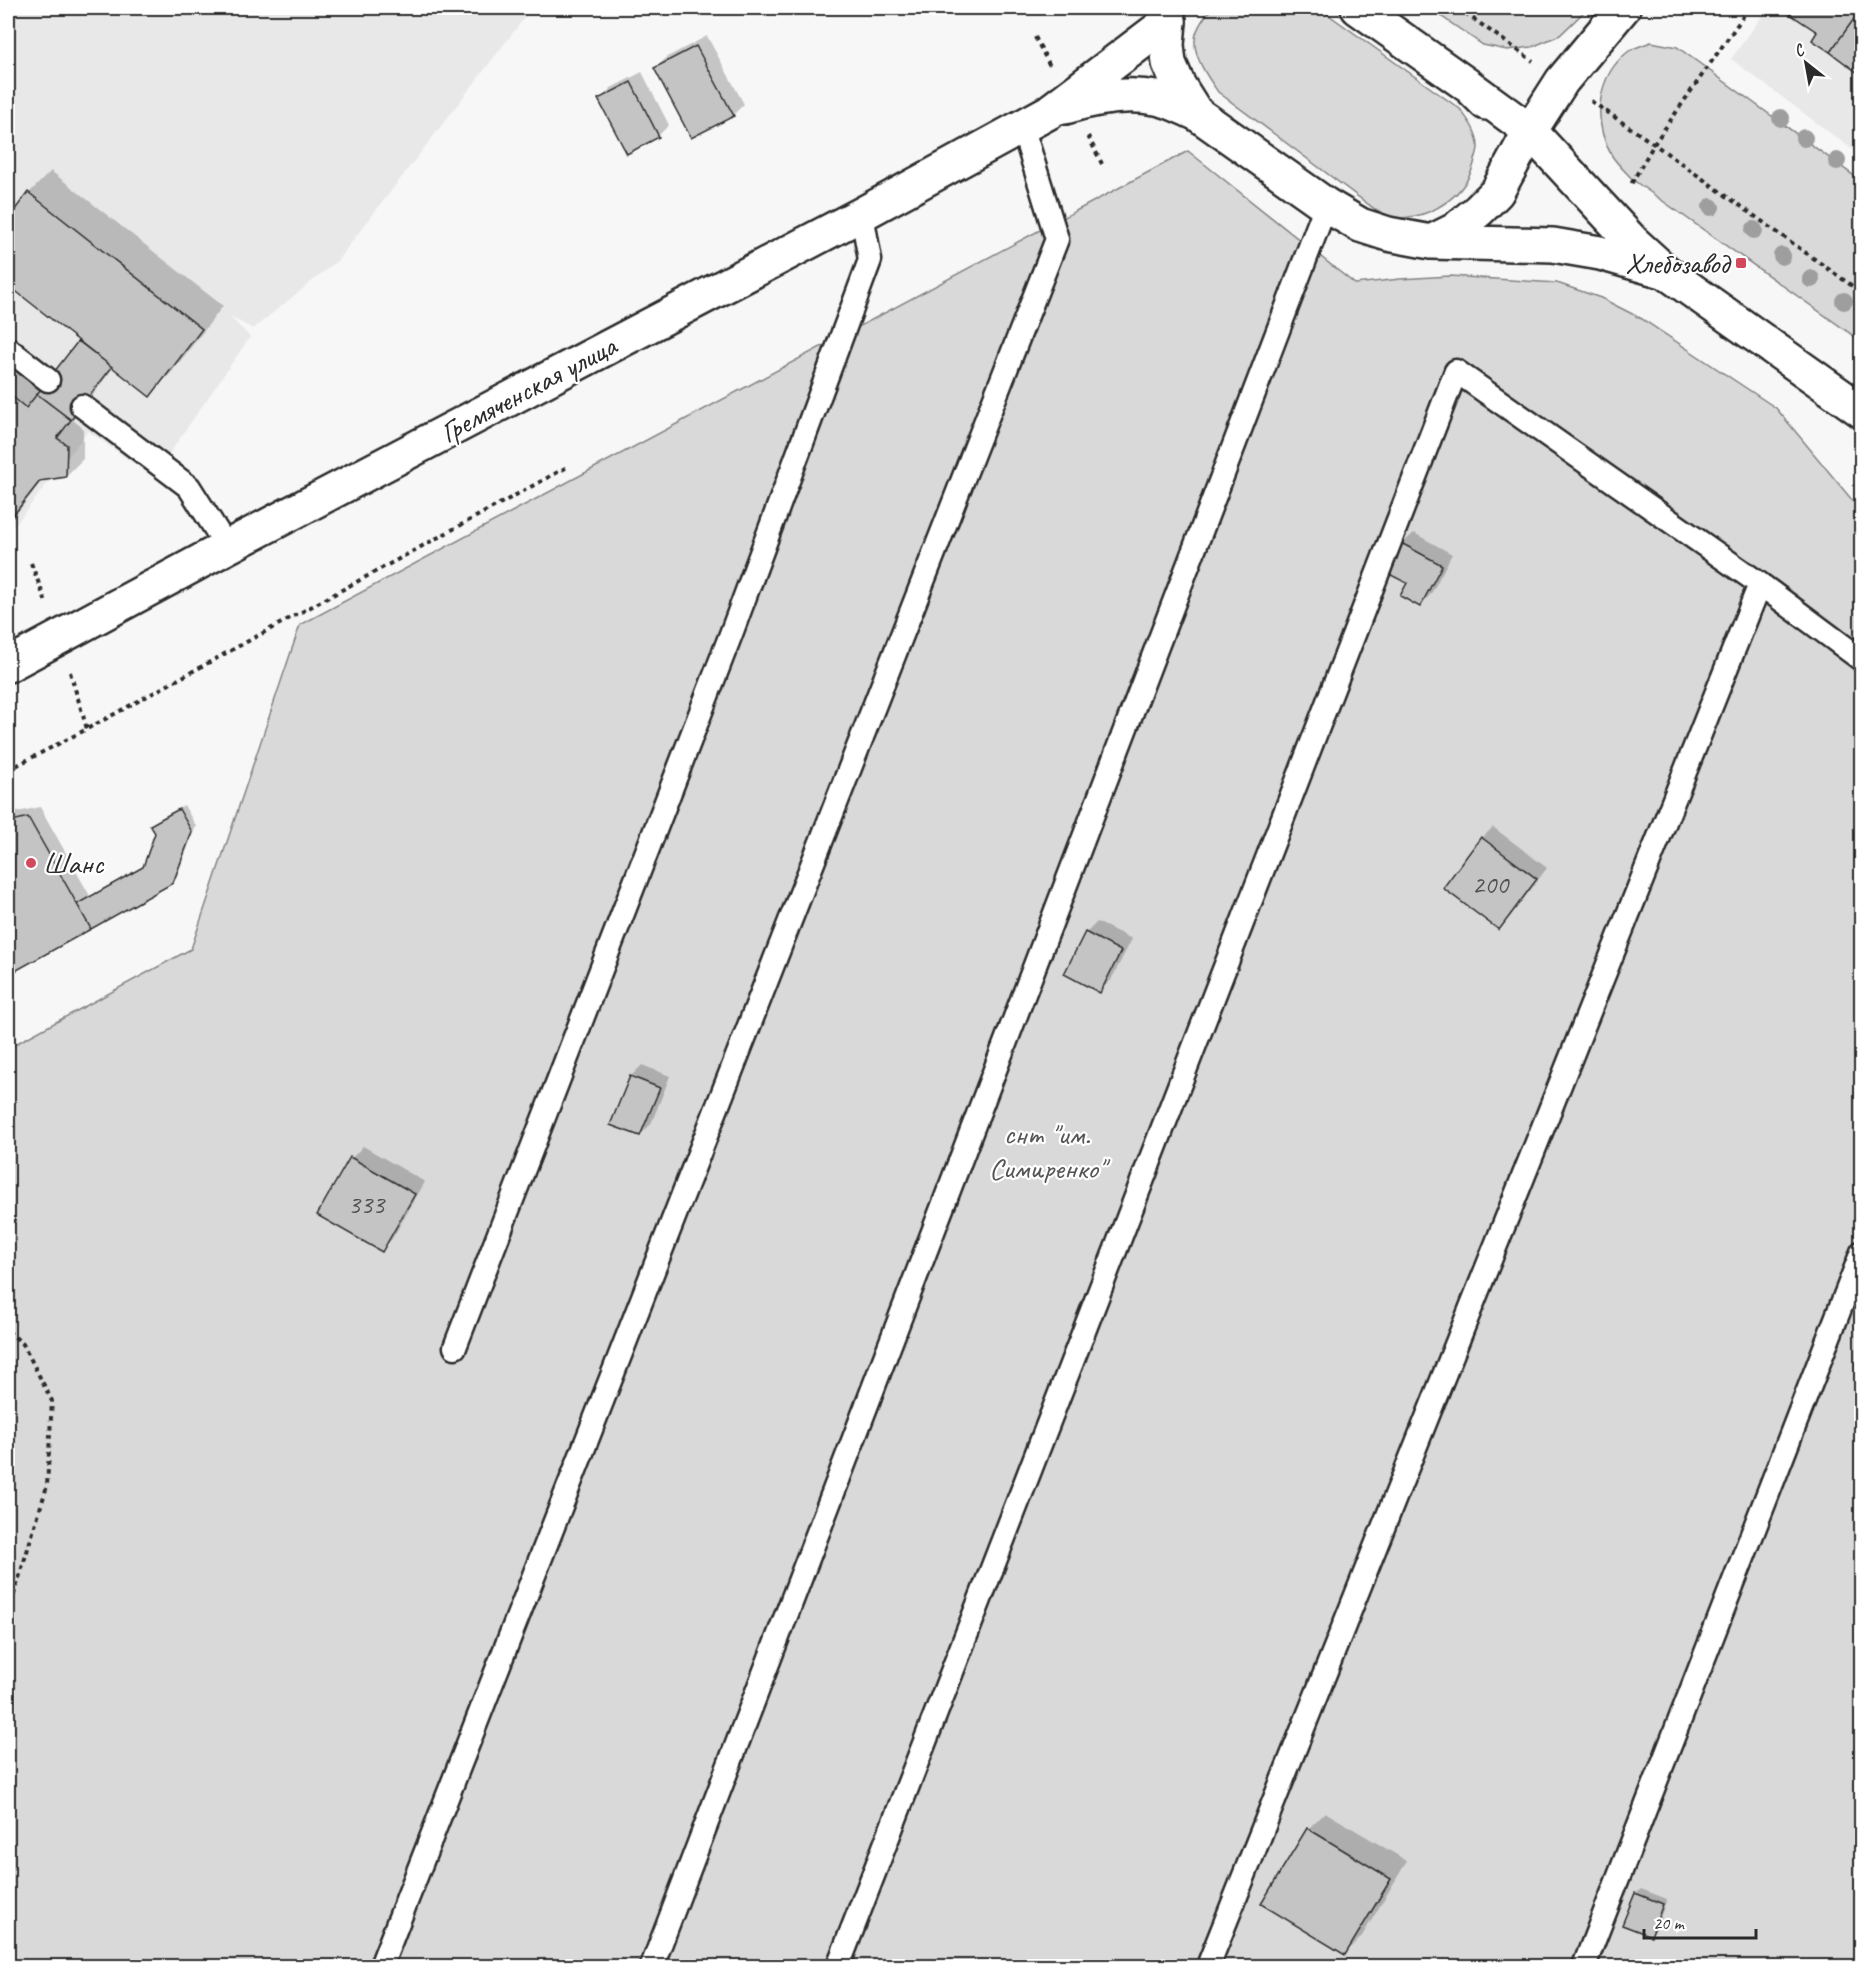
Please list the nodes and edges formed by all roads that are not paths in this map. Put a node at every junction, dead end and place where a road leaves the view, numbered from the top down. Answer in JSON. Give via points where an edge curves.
{"nodes":[{"id":1,"x":1358,"y":8,"type":"edge"},
{"id":2,"x":1623,"y":8,"type":"edge"},
{"id":3,"x":1171,"y":12,"type":"edge"},
{"id":4,"x":1470,"y":87,"type":"junction"},
{"id":5,"x":1196,"y":113,"type":"junction"},
{"id":6,"x":1035,"y":119,"type":"junction"},
{"id":7,"x":1530,"y":131,"type":"junction"},
{"id":8,"x":1497,"y":192,"type":"junction"},
{"id":9,"x":1326,"y":205,"type":"junction"},
{"id":10,"x":862,"y":214,"type":"junction"},
{"id":11,"x":1431,"y":242,"type":"junction"},
{"id":12,"x":1666,"y":272,"type":"junction"},
{"id":13,"x":8,"y":350,"type":"edge"},
{"id":14,"x":48,"y":380,"type":"dead end"},
{"id":15,"x":82,"y":406,"type":"dead end"},
{"id":16,"x":1862,"y":411,"type":"edge"},
{"id":17,"x":227,"y":547,"type":"junction"},
{"id":18,"x":1760,"y":584,"type":"junction"},
{"id":19,"x":1862,"y":660,"type":"edge"},
{"id":20,"x":8,"y":665,"type":"edge"},
{"id":21,"x":1862,"y":1252,"type":"edge"},
{"id":22,"x":455,"y":1347,"type":"dead end"},
{"id":23,"x":381,"y":1966,"type":"edge"},
{"id":24,"x":652,"y":1966,"type":"edge"},
{"id":25,"x":838,"y":1966,"type":"edge"},
{"id":26,"x":1208,"y":1966,"type":"edge"},
{"id":27,"x":1584,"y":1966,"type":"edge"}],
"edges":[{"from":1,"to":4,"type":"main road"},
{"from":2,"to":7,"type":"main road","via":[[1562,81]]},
{"from":3,"to":5,"type":"main road","via":[[1169,63]]},
{"from":3,"to":6,"type":"main road"},
{"from":4,"to":7,"type":"main road"},
{"from":4,"to":8,"type":"main road","via":[[1490,107],[1505,139],[1506,157]]},
{"from":5,"to":6,"type":"main road","via":[[1158,98],[1124,95],[1085,100]]},
{"from":5,"to":9,"type":"main road"},
{"from":6,"to":10,"type":"main road","name":"Гремяченская улица"},
{"from":6,"to":23,"type":"lane","via":[[1057,239]]},
{"from":7,"to":8,"type":"main road"},
{"from":7,"to":12,"type":"main road"},
{"from":8,"to":11,"type":"main road","via":[[1455,230]]},
{"from":9,"to":11,"type":"main road","via":[[1360,225]]},
{"from":9,"to":24,"type":"lane"},
{"from":10,"to":17,"type":"main road","name":"Гремяченская улица"},
{"from":10,"to":22,"type":"lane","via":[[870,260],[727,645]]},
{"from":11,"to":12,"type":"main road","via":[[1553,245],[1600,253]]},
{"from":12,"to":16,"type":"main road"},
{"from":13,"to":14,"type":"lane"},
{"from":15,"to":17,"type":"lane","via":[[189,487]]},
{"from":17,"to":20,"type":"main road","name":"Гремяченская улица"},
{"from":18,"to":19,"type":"lane"},
{"from":18,"to":25,"type":"lane","via":[[1455,371]]},
{"from":18,"to":26,"type":"lane"},
{"from":21,"to":27,"type":"lane"}]}
